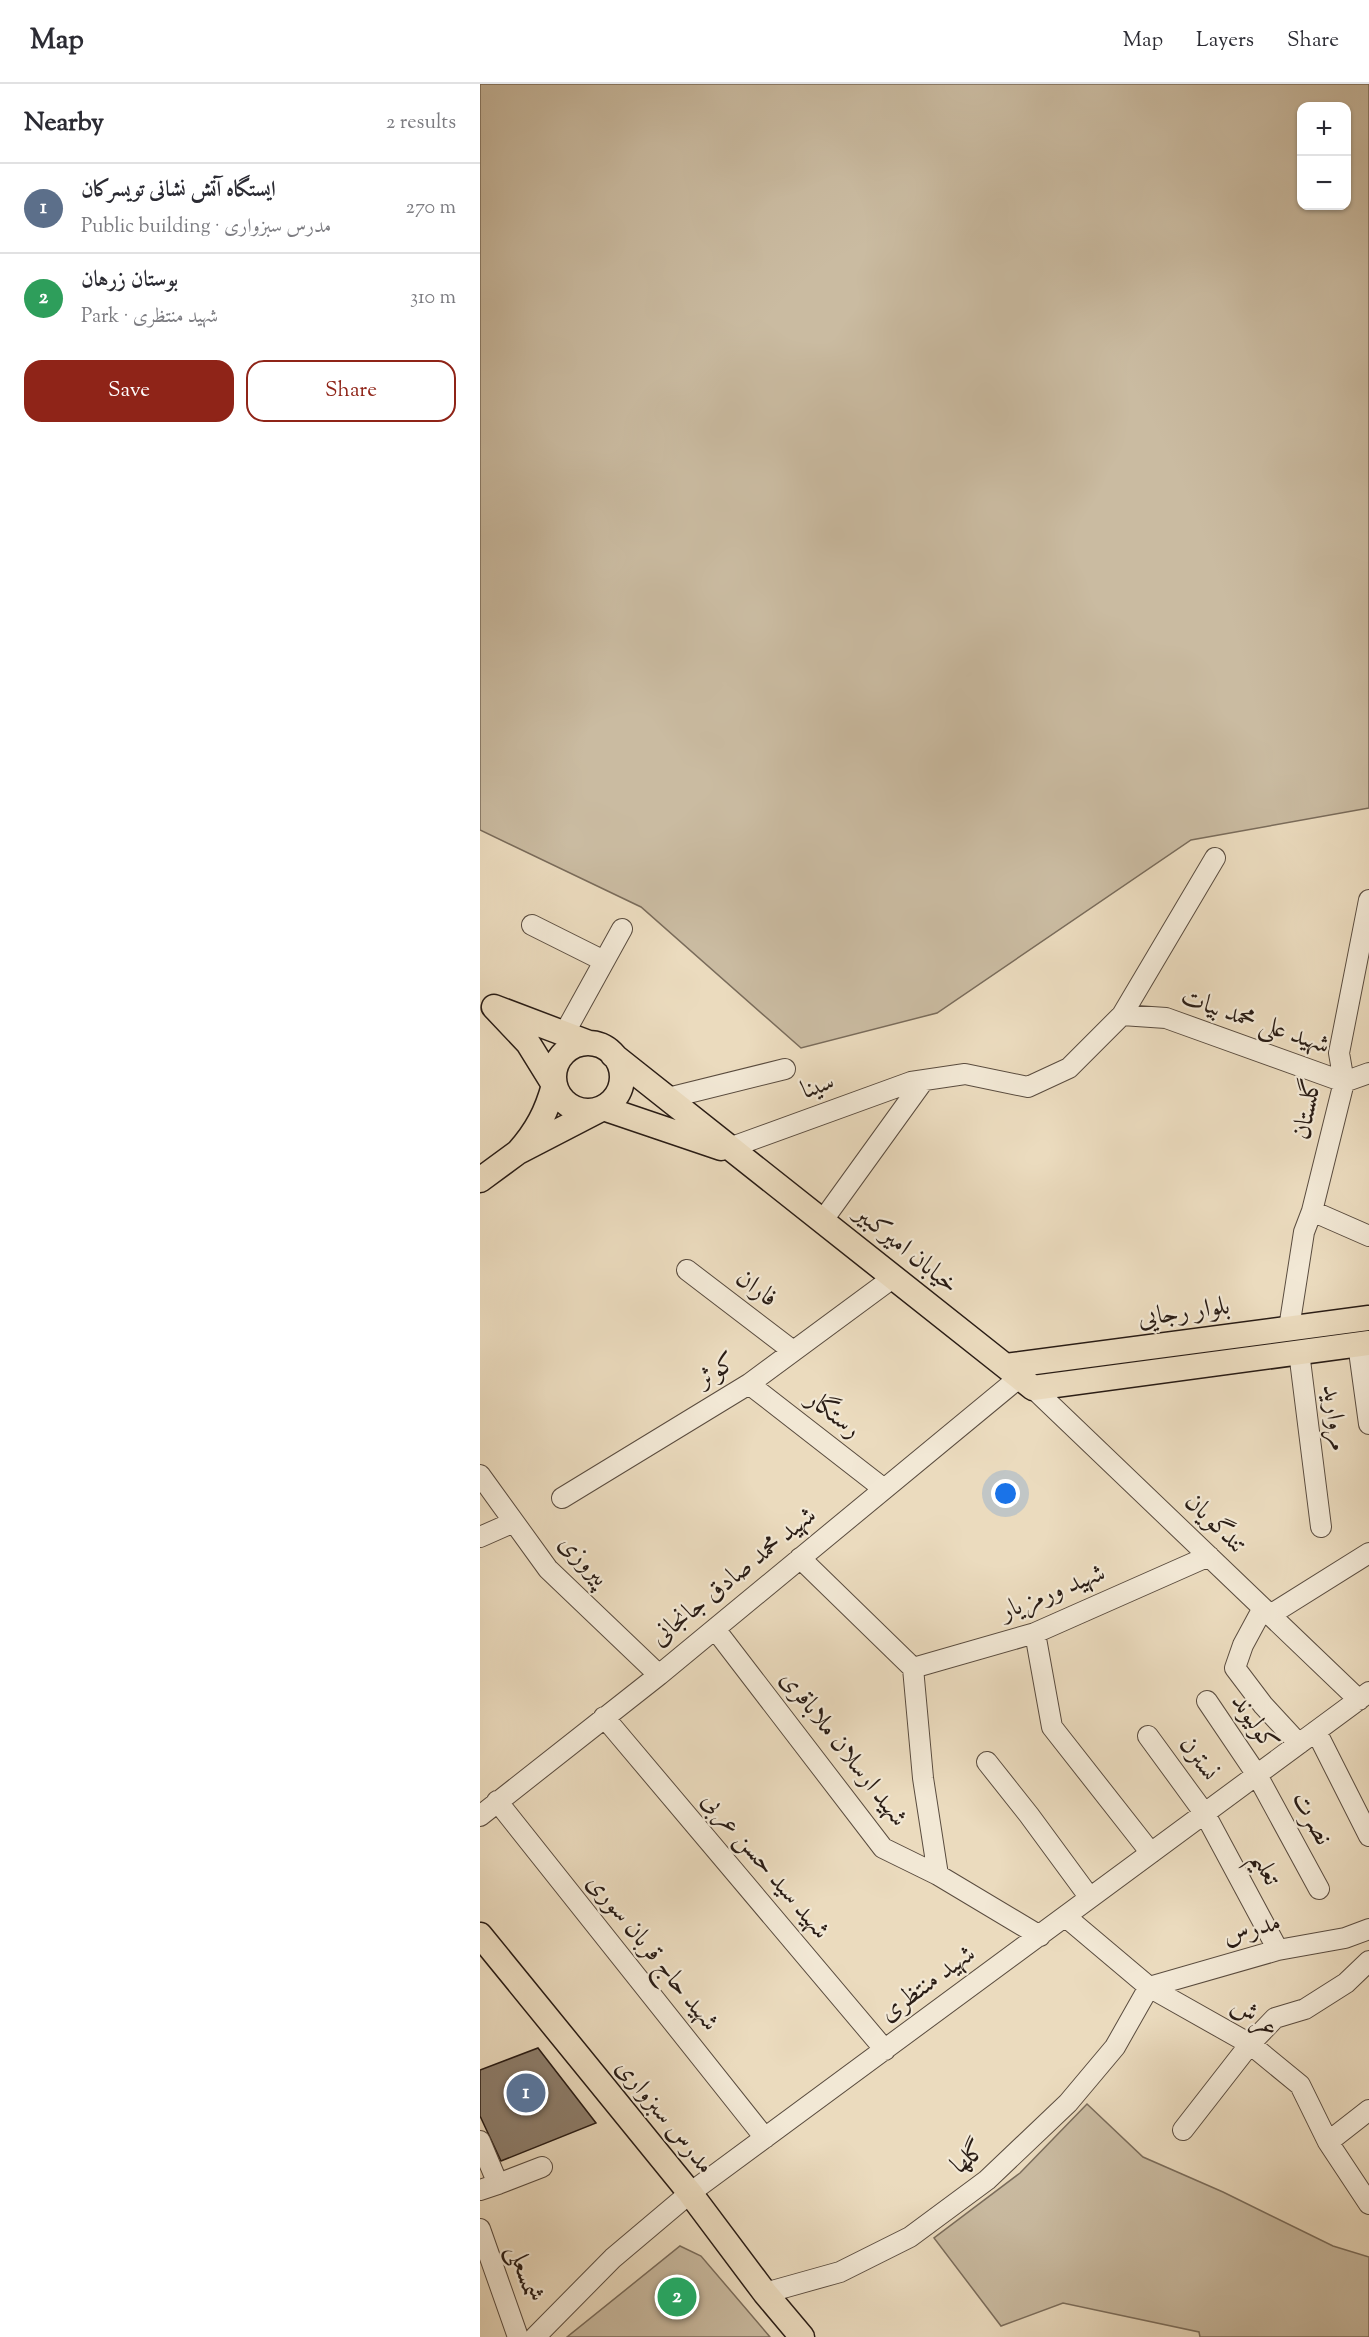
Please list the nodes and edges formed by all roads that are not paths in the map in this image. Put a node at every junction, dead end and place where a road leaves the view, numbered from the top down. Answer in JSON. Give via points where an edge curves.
{"nodes":[{"id":1,"x":1215,"y":858,"type":"dead end"},
{"id":2,"x":1369,"y":900,"type":"edge"},
{"id":3,"x":532,"y":925,"type":"dead end"},
{"id":4,"x":622,"y":929,"type":"dead end"},
{"id":5,"x":604,"y":961,"type":"junction"},
{"id":6,"x":1360,"y":994,"type":"edge"},
{"id":7,"x":487,"y":1005,"type":"edge"},
{"id":8,"x":1122,"y":1015,"type":"junction"},
{"id":9,"x":564,"y":1034,"type":"junction"},
{"id":10,"x":589,"y":1043,"type":"junction"},
{"id":11,"x":613,"y":1055,"type":"junction"},
{"id":12,"x":785,"y":1069,"type":"dead end"},
{"id":13,"x":1369,"y":1073,"type":"edge"},
{"id":14,"x":924,"y":1080,"type":"junction"},
{"id":15,"x":1344,"y":1082,"type":"junction"},
{"id":16,"x":554,"y":1084,"type":"junction"},
{"id":17,"x":668,"y":1098,"type":"junction"},
{"id":18,"x":603,"y":1108,"type":"junction"},
{"id":19,"x":518,"y":1152,"type":"junction"},
{"id":20,"x":738,"y":1152,"type":"junction"},
{"id":21,"x":480,"y":1180,"type":"edge"},
{"id":22,"x":1312,"y":1211,"type":"junction"},
{"id":23,"x":823,"y":1220,"type":"junction"},
{"id":24,"x":1369,"y":1236,"type":"edge"},
{"id":25,"x":687,"y":1270,"type":"dead end"},
{"id":26,"x":894,"y":1277,"type":"junction"},
{"id":27,"x":1369,"y":1317,"type":"edge"},
{"id":28,"x":1288,"y":1328,"type":"junction"},
{"id":29,"x":1363,"y":1344,"type":"edge"},
{"id":30,"x":793,"y":1351,"type":"junction"},
{"id":31,"x":1299,"y":1352,"type":"junction"},
{"id":32,"x":1020,"y":1377,"type":"junction"},
{"id":33,"x":748,"y":1384,"type":"junction"},
{"id":34,"x":1369,"y":1424,"type":"edge"},
{"id":35,"x":480,"y":1475,"type":"edge"},
{"id":36,"x":884,"y":1490,"type":"junction"},
{"id":37,"x":562,"y":1498,"type":"dead end"},
{"id":38,"x":514,"y":1522,"type":"junction"},
{"id":39,"x":1321,"y":1527,"type":"dead end"},
{"id":40,"x":480,"y":1537,"type":"edge"},
{"id":41,"x":1369,"y":1553,"type":"edge"},
{"id":42,"x":1209,"y":1556,"type":"junction"},
{"id":43,"x":800,"y":1558,"type":"junction"},
{"id":44,"x":1266,"y":1611,"type":"junction"},
{"id":45,"x":714,"y":1629,"type":"junction"},
{"id":46,"x":1035,"y":1633,"type":"junction"},
{"id":47,"x":913,"y":1668,"type":"junction"},
{"id":48,"x":659,"y":1675,"type":"junction"},
{"id":49,"x":1364,"y":1696,"type":"edge"},
{"id":50,"x":1207,"y":1701,"type":"dead end"},
{"id":51,"x":604,"y":1717,"type":"junction"},
{"id":52,"x":1317,"y":1731,"type":"junction"},
{"id":53,"x":1148,"y":1736,"type":"dead end"},
{"id":54,"x":1299,"y":1744,"type":"junction"},
{"id":55,"x":987,"y":1762,"type":"dead end"},
{"id":56,"x":1257,"y":1775,"type":"junction"},
{"id":57,"x":497,"y":1801,"type":"junction"},
{"id":58,"x":1205,"y":1814,"type":"junction"},
{"id":59,"x":480,"y":1816,"type":"edge"},
{"id":60,"x":1369,"y":1836,"type":"edge"},
{"id":61,"x":1151,"y":1853,"type":"junction"},
{"id":62,"x":938,"y":1875,"type":"junction"},
{"id":63,"x":1319,"y":1888,"type":"dead end"},
{"id":64,"x":1090,"y":1898,"type":"junction"},
{"id":65,"x":1066,"y":1917,"type":"junction"},
{"id":66,"x":1369,"y":1929,"type":"edge"},
{"id":67,"x":480,"y":1935,"type":"edge"},
{"id":68,"x":1040,"y":1936,"type":"junction"},
{"id":69,"x":1345,"y":1938,"type":"junction"},
{"id":70,"x":1278,"y":1950,"type":"junction"},
{"id":71,"x":1369,"y":1961,"type":"edge"},
{"id":72,"x":1149,"y":1987,"type":"junction"},
{"id":73,"x":1250,"y":2044,"type":"junction"},
{"id":74,"x":885,"y":2050,"type":"junction"},
{"id":75,"x":1369,"y":2110,"type":"edge"},
{"id":76,"x":1183,"y":2130,"type":"dead end"},
{"id":77,"x":765,"y":2138,"type":"junction"},
{"id":78,"x":480,"y":2141,"type":"edge"},
{"id":79,"x":1328,"y":2142,"type":"junction"},
{"id":80,"x":542,"y":2167,"type":"dead end"},
{"id":81,"x":489,"y":2187,"type":"edge"},
{"id":82,"x":690,"y":2193,"type":"junction"},
{"id":83,"x":1369,"y":2204,"type":"edge"},
{"id":84,"x":480,"y":2229,"type":"edge"},
{"id":85,"x":765,"y":2293,"type":"junction"},
{"id":86,"x":518,"y":2337,"type":"edge"},
{"id":87,"x":535,"y":2337,"type":"edge"},
{"id":88,"x":802,"y":2337,"type":"edge"}],
"edges":[{"from":1,"to":8,"type":"street"},
{"from":2,"to":6,"type":"street","name":"گلستان"},
{"from":3,"to":5,"type":"street"},
{"from":4,"to":5,"type":"street"},
{"from":5,"to":9,"type":"street"},
{"from":6,"to":15,"type":"street","name":"گلستان","via":[[1339,1053]]},
{"from":7,"to":9,"type":"main road"},
{"from":7,"to":16,"type":"main road","via":[[528,1042]]},
{"from":8,"to":14,"type":"street","via":[[1069,1068],[1028,1087],[965,1074]]},
{"from":8,"to":15,"type":"street","name":"شهید علی محمد بیات","via":[[1166,1018]]},
{"from":9,"to":10,"type":"main road"},
{"from":10,"to":11,"type":"main road"},
{"from":10,"to":16,"type":"main road","via":[[572,1047],[559,1059]]},
{"from":11,"to":17,"type":"main road","name":"خیابان امیرکبیر"},
{"from":11,"to":18,"type":"main road","via":[[622,1079],[616,1096]]},
{"from":12,"to":17,"type":"street"},
{"from":13,"to":15,"type":"street"},
{"from":14,"to":20,"type":"street","name":"سینا"},
{"from":14,"to":23,"type":"street"},
{"from":15,"to":22,"type":"street","name":"گلستان"},
{"from":16,"to":18,"type":"main road","via":[[562,1100],[577,1110]]},
{"from":16,"to":19,"type":"main road","via":[[535,1132]]},
{"from":17,"to":20,"type":"main road","name":"خیابان امیرکبیر"},
{"from":18,"to":19,"type":"main road"},
{"from":18,"to":20,"type":"main road"},
{"from":19,"to":21,"type":"main road"},
{"from":20,"to":23,"type":"main road","name":"خیابان امیرکبیر"},
{"from":22,"to":24,"type":"street"},
{"from":22,"to":28,"type":"street","name":"گلستان","via":[[1304,1232]]},
{"from":23,"to":26,"type":"main road","name":"خیابان امیرکبیر"},
{"from":25,"to":30,"type":"street","name":"فاران"},
{"from":26,"to":30,"type":"street","name":"کوثر"},
{"from":26,"to":32,"type":"main road","name":"خیابان امیرکبیر"},
{"from":27,"to":28,"type":"main road","name":"بلوار رجایی"},
{"from":28,"to":32,"type":"main road","name":"بلوار رجایی"},
{"from":29,"to":31,"type":"main road","name":"بلوار رجایی"},
{"from":29,"to":34,"type":"street"},
{"from":30,"to":33,"type":"street","name":"کوثر"},
{"from":31,"to":32,"type":"main road","name":"بلوار رجایی"},
{"from":31,"to":39,"type":"street","name":"مروارید"},
{"from":32,"to":36,"type":"street","name":"شهید محمد صادق جانجانی"},
{"from":32,"to":42,"type":"street","name":"تندگویان"},
{"from":33,"to":36,"type":"street","name":"رستگار"},
{"from":33,"to":37,"type":"street","name":"کوثر"},
{"from":35,"to":38,"type":"street","name":"پیروزی"},
{"from":36,"to":43,"type":"street","name":"شهید محمد صادق جانجانی"},
{"from":38,"to":40,"type":"street"},
{"from":38,"to":48,"type":"street","name":"پیروزی","via":[[548,1569]]},
{"from":41,"to":44,"type":"street"},
{"from":42,"to":44,"type":"street","name":"تندگویان"},
{"from":42,"to":46,"type":"street","name":"شهید ورمزیار"},
{"from":43,"to":45,"type":"street","name":"شهید محمد صادق جانجانی"},
{"from":43,"to":47,"type":"street"},
{"from":44,"to":49,"type":"street","name":"تندگویان"},
{"from":44,"to":54,"type":"street","via":[[1243,1645],[1235,1668]]},
{"from":45,"to":48,"type":"street","name":"شهید محمد صادق جانجانی"},
{"from":45,"to":62,"type":"street","name":"شهید ارسلان ملاباقری","via":[[883,1848]]},
{"from":46,"to":47,"type":"street","name":"شهید ورمزیار"},
{"from":46,"to":61,"type":"street","via":[[1052,1727]]},
{"from":47,"to":62,"type":"street","via":[[923,1778]]},
{"from":48,"to":51,"type":"street","name":"شهید محمد صادق جانجانی"},
{"from":49,"to":52,"type":"street","name":"شهید منتظری"},
{"from":50,"to":56,"type":"street","name":"کولیوند"},
{"from":51,"to":57,"type":"street","name":"شهید محمد صادق جانجانی"},
{"from":51,"to":74,"type":"street","name":"شهید سید حسن عربی"},
{"from":52,"to":54,"type":"street","name":"شهید منتظری"},
{"from":52,"to":60,"type":"street"},
{"from":53,"to":58,"type":"street","name":"نسترن"},
{"from":54,"to":56,"type":"street","name":"شهید منتظری"},
{"from":55,"to":64,"type":"street"},
{"from":56,"to":58,"type":"street","name":"شهید منتظری"},
{"from":56,"to":63,"type":"street","name":"نصرت"},
{"from":57,"to":59,"type":"street","name":"شهید محمد صادق جانجانی"},
{"from":57,"to":77,"type":"street","name":"شهید حاج قربان سوری"},
{"from":58,"to":61,"type":"street","name":"شهید منتظری"},
{"from":58,"to":70,"type":"street","name":"تعلیم"},
{"from":61,"to":64,"type":"street","name":"شهید منتظری"},
{"from":62,"to":68,"type":"street","name":"شهید ارسلان ملاباقری"},
{"from":64,"to":65,"type":"street","name":"شهید منتظری"},
{"from":65,"to":68,"type":"street","name":"شهید منتظری"},
{"from":65,"to":72,"type":"street","name":"عرش"},
{"from":66,"to":69,"type":"street","name":"مدرس"},
{"from":67,"to":82,"type":"main road","name":"مدرس سبزواری"},
{"from":68,"to":74,"type":"street","name":"شهید منتظری"},
{"from":69,"to":70,"type":"street","name":"مدرس"},
{"from":69,"to":71,"type":"street"},
{"from":70,"to":72,"type":"street","name":"مدرس"},
{"from":71,"to":73,"type":"street","via":[[1346,1983],[1305,2009],[1275,2018]]},
{"from":72,"to":73,"type":"street","name":"عرش"},
{"from":72,"to":85,"type":"street","name":"گلها","via":[[1115,2047],[1075,2095],[987,2180],[910,2237],[840,2272]]},
{"from":73,"to":76,"type":"street"},
{"from":73,"to":79,"type":"street","name":"عرش","via":[[1300,2085]]},
{"from":74,"to":77,"type":"street","name":"شهید منتظری"},
{"from":75,"to":79,"type":"street"},
{"from":77,"to":82,"type":"street","name":"شهید منتظری"},
{"from":78,"to":81,"type":"street"},
{"from":79,"to":83,"type":"street","name":"عرش"},
{"from":80,"to":81,"type":"street"},
{"from":82,"to":85,"type":"main road","name":"مدرس سبزواری"},
{"from":82,"to":87,"type":"street","name":"شهید منتظری","via":[[613,2258]]},
{"from":84,"to":86,"type":"street","name":"شمسعلی"},
{"from":85,"to":88,"type":"main road","name":"مدرس سبزواری"}]}
